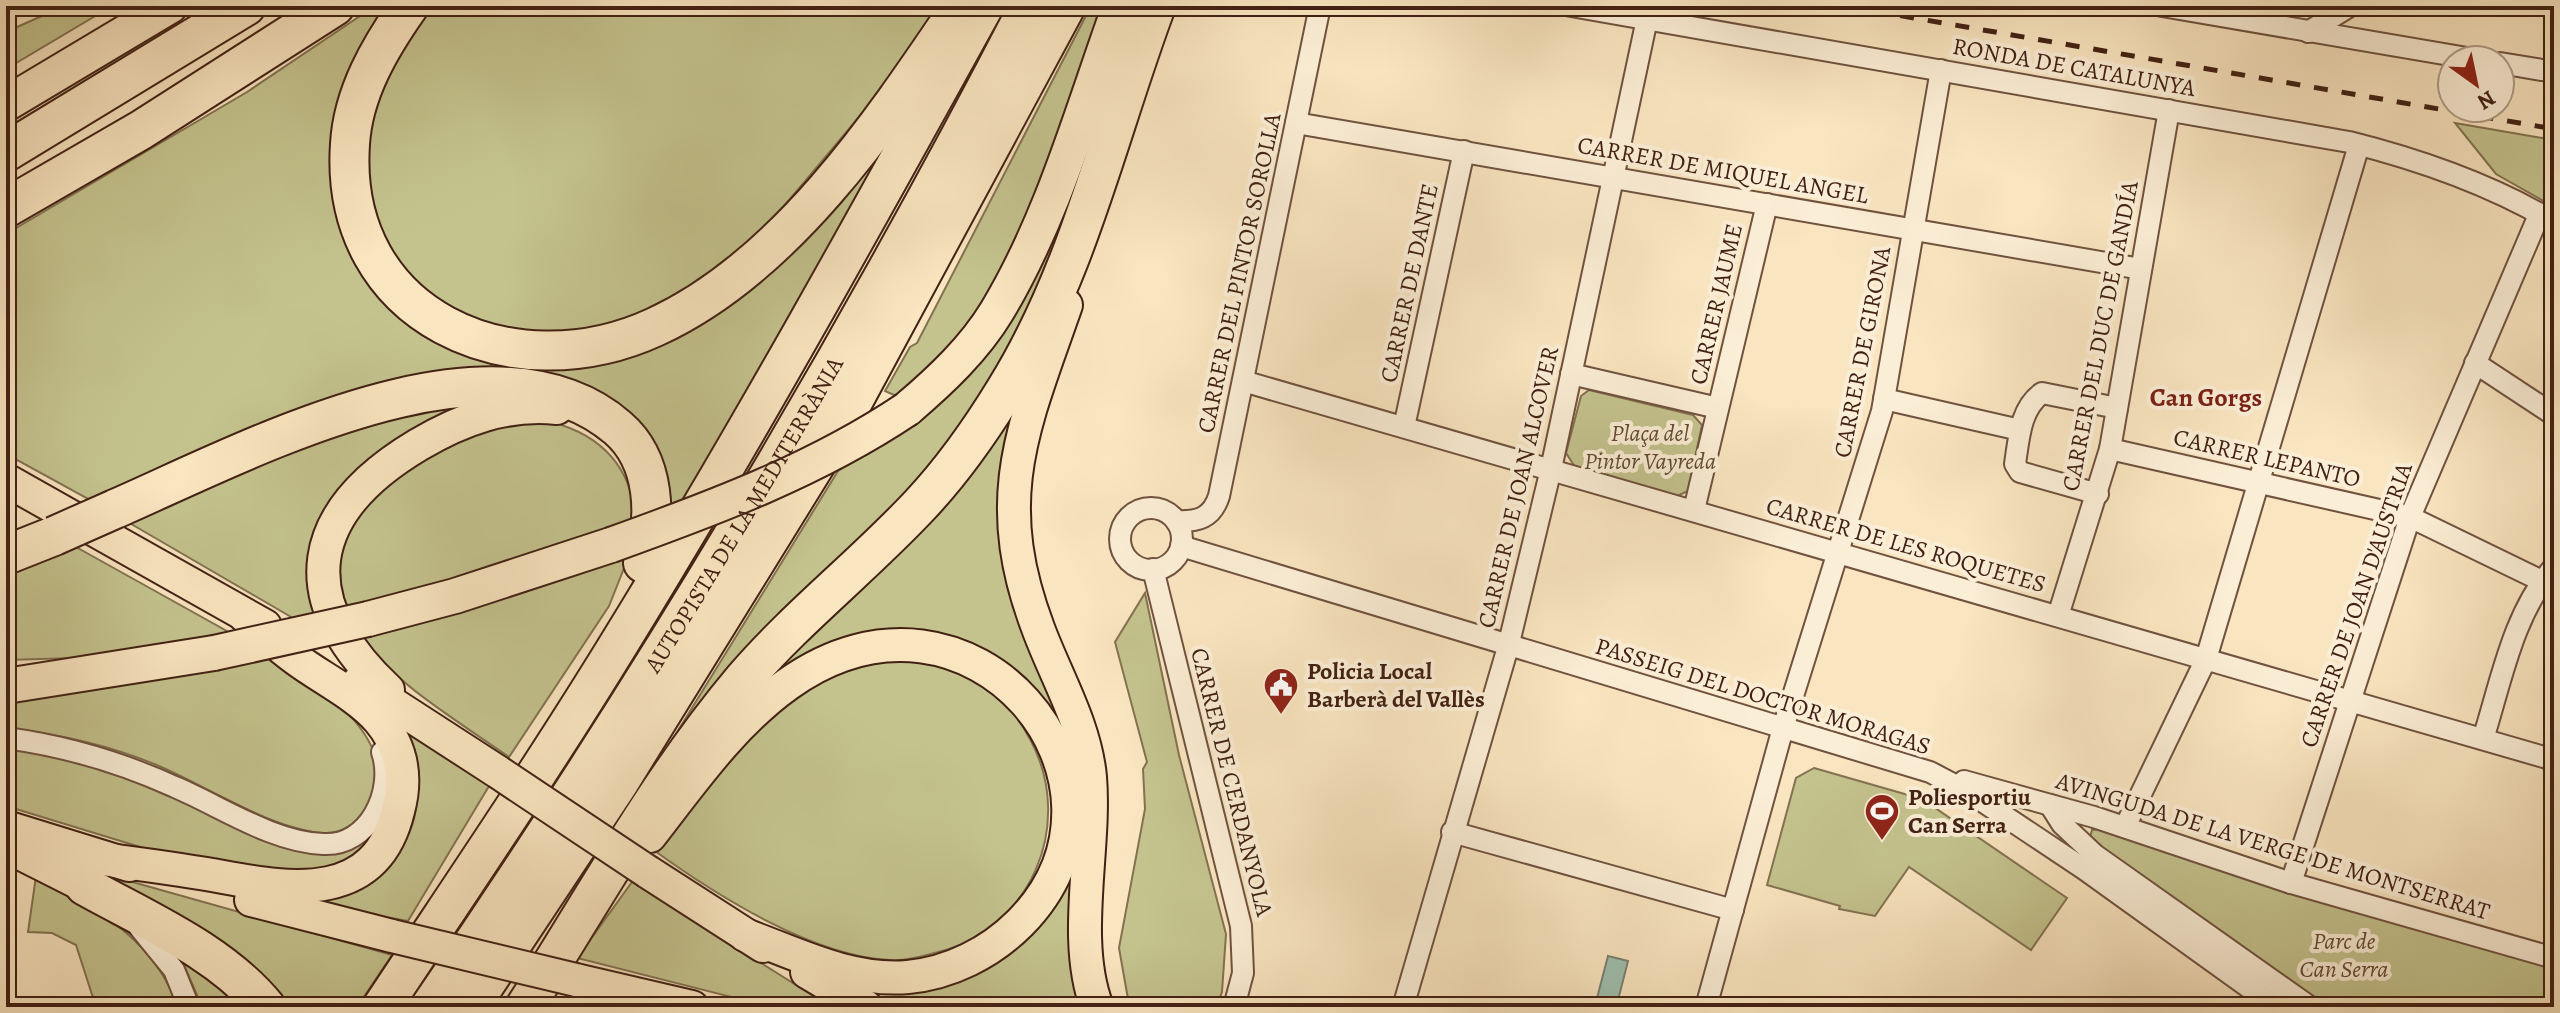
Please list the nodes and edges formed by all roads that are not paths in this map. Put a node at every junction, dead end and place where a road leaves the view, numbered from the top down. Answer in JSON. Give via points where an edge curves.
{"nodes":[{"id":1,"x":170,"y":6,"type":"edge"},
{"id":2,"x":246,"y":6,"type":"edge"},
{"id":3,"x":335,"y":6,"type":"edge"},
{"id":4,"x":409,"y":6,"type":"edge"},
{"id":5,"x":961,"y":6,"type":"edge"},
{"id":6,"x":984,"y":6,"type":"edge"},
{"id":7,"x":1029,"y":6,"type":"edge"},
{"id":8,"x":1066,"y":6,"type":"edge"},
{"id":9,"x":1120,"y":6,"type":"edge"},
{"id":10,"x":1156,"y":6,"type":"edge"},
{"id":11,"x":1320,"y":6,"type":"edge"},
{"id":12,"x":1571,"y":6,"type":"edge"},
{"id":13,"x":2162,"y":6,"type":"edge"},
{"id":14,"x":2350,"y":6,"type":"edge"},
{"id":15,"x":1647,"y":19,"type":"junction"},
{"id":16,"x":2308,"y":32,"type":"junction"},
{"id":17,"x":2436,"y":53,"type":"edge"},
{"id":18,"x":2516,"y":66,"type":"edge"},
{"id":19,"x":1941,"y":70,"type":"junction"},
{"id":20,"x":2554,"y":72,"type":"edge"},
{"id":21,"x":6,"y":104,"type":"edge"},
{"id":22,"x":1120,"y":109,"type":"junction"},
{"id":23,"x":2169,"y":110,"type":"junction"},
{"id":24,"x":1296,"y":123,"type":"junction"},
{"id":25,"x":2359,"y":145,"type":"junction"},
{"id":26,"x":1464,"y":151,"type":"junction"},
{"id":27,"x":6,"y":152,"type":"edge"},
{"id":28,"x":1614,"y":176,"type":"junction"},
{"id":29,"x":1767,"y":204,"type":"junction"},
{"id":30,"x":6,"y":208,"type":"edge"},
{"id":31,"x":2547,"y":218,"type":"edge"},
{"id":32,"x":1913,"y":230,"type":"junction"},
{"id":33,"x":2141,"y":269,"type":"junction"},
{"id":34,"x":2475,"y":363,"type":"junction"},
{"id":35,"x":1571,"y":374,"type":"junction"},
{"id":36,"x":1243,"y":381,"type":"junction"},
{"id":37,"x":1884,"y":399,"type":"junction"},
{"id":38,"x":1718,"y":408,"type":"junction"},
{"id":39,"x":2117,"y":408,"type":"junction"},
{"id":40,"x":2554,"y":415,"type":"edge"},
{"id":41,"x":1404,"y":427,"type":"junction"},
{"id":42,"x":2020,"y":430,"type":"junction"},
{"id":43,"x":623,"y":433,"type":"junction"},
{"id":44,"x":2110,"y":449,"type":"junction"},
{"id":45,"x":1551,"y":469,"type":"junction"},
{"id":46,"x":6,"y":480,"type":"edge"},
{"id":47,"x":2258,"y":483,"type":"junction"},
{"id":48,"x":2098,"y":494,"type":"junction"},
{"id":49,"x":1694,"y":510,"type":"junction"},
{"id":50,"x":2410,"y":517,"type":"junction"},
{"id":51,"x":1176,"y":521,"type":"junction"},
{"id":52,"x":1181,"y":546,"type":"junction"},
{"id":53,"x":1838,"y":552,"type":"junction"},
{"id":54,"x":6,"y":555,"type":"edge"},
{"id":55,"x":1153,"y":569,"type":"junction"},
{"id":56,"x":2548,"y":574,"type":"edge"},
{"id":57,"x":245,"y":616,"type":"junction"},
{"id":58,"x":2058,"y":616,"type":"junction"},
{"id":59,"x":1508,"y":647,"type":"junction"},
{"id":60,"x":2206,"y":659,"type":"junction"},
{"id":61,"x":6,"y":669,"type":"edge"},
{"id":62,"x":86,"y":674,"type":"junction"},
{"id":63,"x":319,"y":675,"type":"junction"},
{"id":64,"x":6,"y":686,"type":"edge"},
{"id":65,"x":2349,"y":701,"type":"junction"},
{"id":66,"x":422,"y":723,"type":"junction"},
{"id":67,"x":1783,"y":728,"type":"junction"},
{"id":68,"x":6,"y":738,"type":"edge"},
{"id":69,"x":2483,"y":739,"type":"junction"},
{"id":70,"x":550,"y":753,"type":"junction"},
{"id":71,"x":2554,"y":760,"type":"edge"},
{"id":72,"x":1930,"y":772,"type":"junction"},
{"id":73,"x":2050,"y":805,"type":"junction"},
{"id":74,"x":2094,"y":817,"type":"junction"},
{"id":75,"x":6,"y":827,"type":"edge"},
{"id":76,"x":2125,"y":827,"type":"junction"},
{"id":77,"x":1452,"y":832,"type":"junction"},
{"id":78,"x":2083,"y":844,"type":"junction"},
{"id":79,"x":6,"y":846,"type":"edge"},
{"id":80,"x":97,"y":873,"type":"junction"},
{"id":81,"x":2291,"y":883,"type":"junction"},
{"id":82,"x":1733,"y":910,"type":"junction"},
{"id":83,"x":745,"y":935,"type":"junction"},
{"id":84,"x":566,"y":942,"type":"junction"},
{"id":85,"x":2554,"y":958,"type":"edge"},
{"id":86,"x":2255,"y":991,"type":"edge"},
{"id":87,"x":1404,"y":1003,"type":"edge"},
{"id":88,"x":189,"y":1007,"type":"edge"},
{"id":89,"x":266,"y":1007,"type":"edge"},
{"id":90,"x":382,"y":1007,"type":"edge"},
{"id":91,"x":430,"y":1007,"type":"edge"},
{"id":92,"x":470,"y":1007,"type":"edge"},
{"id":93,"x":525,"y":1007,"type":"edge"},
{"id":94,"x":692,"y":1007,"type":"edge"},
{"id":95,"x":866,"y":1007,"type":"edge"},
{"id":96,"x":1097,"y":1007,"type":"edge"},
{"id":97,"x":1234,"y":1007,"type":"edge"},
{"id":98,"x":1426,"y":1007,"type":"edge"},
{"id":99,"x":1706,"y":1007,"type":"edge"},
{"id":100,"x":2276,"y":1007,"type":"edge"},
{"id":101,"x":2310,"y":1007,"type":"edge"}],
"edges":[{"from":1,"to":21,"type":"highway"},
{"from":2,"to":27,"type":"highway"},
{"from":3,"to":30,"type":"highway","via":[[141,130]]},
{"from":4,"to":5,"type":"highway","via":[[370,70],[354,118],[350,169],[358,220],[393,282],[430,318],[471,339],[543,353],[593,349],[654,328],[740,274],[852,155]]},
{"from":6,"to":70,"type":"highway","via":[[755,417]]},
{"from":7,"to":91,"type":"highway","name":"AUTOPISTA DE LA MEDITERRÀNIA","via":[[822,387],[708,579]]},
{"from":8,"to":92,"type":"highway","name":"AUTOPISTA DE LA MEDITERRÀNIA","via":[[843,420],[618,784]]},
{"from":9,"to":62,"type":"highway","bridge":true,"via":[[1020,268],[969,349],[907,409],[821,460],[736,498],[455,596],[214,653]]},
{"from":10,"to":22,"type":"highway"},
{"from":11,"to":24,"type":"street","name":"CARRER DEL PINTOR SOROLLA"},
{"from":12,"to":15,"type":"street","name":"RONDA DE CATALUNYA"},
{"from":13,"to":16,"type":"street"},
{"from":14,"to":16,"type":"street"},
{"from":15,"to":19,"type":"street","name":"RONDA DE CATALUNYA"},
{"from":15,"to":28,"type":"street","name":"CARRER DE JOAN ALCOVER"},
{"from":16,"to":17,"type":"street"},
{"from":18,"to":20,"type":"street"},
{"from":19,"to":23,"type":"street","name":"RONDA DE CATALUNYA"},
{"from":19,"to":32,"type":"street","name":"CARRER DE GIRONA"},
{"from":22,"to":84,"type":"highway","via":[[1061,282],[987,419],[920,505],[744,679],[700,736]]},
{"from":22,"to":96,"type":"main road","via":[[1115,157],[1019,441],[1011,502],[1024,585],[1074,711],[1090,774],[1087,945]]},
{"from":23,"to":25,"type":"street","name":"RONDA DE CATALUNYA"},
{"from":23,"to":33,"type":"street","name":"CARRER DEL DUC DE GANDÍA"},
{"from":24,"to":26,"type":"street","name":"CARRER DE MIQUEL ANGEL"},
{"from":24,"to":36,"type":"street","name":"CARRER DEL PINTOR SOROLLA"},
{"from":25,"to":31,"type":"street","name":"RONDA DE CATALUNYA","via":[[2479,183]]},
{"from":25,"to":47,"type":"street"},
{"from":26,"to":28,"type":"street","name":"CARRER DE MIQUEL ANGEL"},
{"from":26,"to":41,"type":"street","name":"CARRER DE DANTE"},
{"from":28,"to":29,"type":"street","name":"CARRER DE MIQUEL ANGEL"},
{"from":28,"to":35,"type":"street","name":"CARRER DE JOAN ALCOVER"},
{"from":29,"to":32,"type":"street","name":"CARRER DE MIQUEL ANGEL"},
{"from":29,"to":38,"type":"street","name":"CARRER JAUME"},
{"from":31,"to":34,"type":"street","name":"CARRER DE JOAN D'AUSTRIA"},
{"from":32,"to":33,"type":"street","name":"CARRER DE MIQUEL ANGEL"},
{"from":32,"to":37,"type":"street","name":"CARRER DE GIRONA"},
{"from":33,"to":39,"type":"street","name":"CARRER DEL DUC DE GANDÍA"},
{"from":34,"to":40,"type":"street"},
{"from":34,"to":50,"type":"street","name":"CARRER DE JOAN D'AUSTRIA"},
{"from":35,"to":38,"type":"street"},
{"from":35,"to":45,"type":"street","name":"CARRER DE JOAN ALCOVER"},
{"from":36,"to":41,"type":"street","name":"CARRER DE LES ROQUETES"},
{"from":36,"to":51,"type":"street","name":"CARRER DEL PINTOR SOROLLA","via":[[1216,506],[1200,520]]},
{"from":37,"to":42,"type":"street"},
{"from":37,"to":53,"type":"street","name":"CARRER DE GIRONA"},
{"from":38,"to":49,"type":"street","name":"CARRER JAUME"},
{"from":39,"to":42,"type":"street","via":[[2042,393],[2030,402]]},
{"from":39,"to":44,"type":"street","name":"CARRER DEL DUC DE GANDÍA"},
{"from":41,"to":45,"type":"street","name":"CARRER DE LES ROQUETES"},
{"from":42,"to":48,"type":"street","via":[[2015,464],[2020,472]]},
{"from":43,"to":54,"type":"highway","bridge":true,"via":[[588,407],[544,393],[486,389],[408,395],[340,412]]},
{"from":43,"to":66,"type":"main road","via":[[601,419],[560,408],[499,410],[454,425],[401,455],[346,503],[324,556],[331,613],[352,653]]},
{"from":43,"to":70,"type":"highway","via":[[648,478],[647,550]]},
{"from":44,"to":47,"type":"street","name":"CARRER LEPANTO"},
{"from":44,"to":48,"type":"street","name":"CARRER DEL DUC DE GANDÍA"},
{"from":45,"to":49,"type":"street","name":"CARRER DE LES ROQUETES"},
{"from":45,"to":59,"type":"street","name":"CARRER DE JOAN ALCOVER"},
{"from":46,"to":57,"type":"main road"},
{"from":47,"to":50,"type":"street","name":"CARRER LEPANTO"},
{"from":47,"to":60,"type":"street"},
{"from":48,"to":58,"type":"street","name":"CARRER DEL DUC DE GANDÍA"},
{"from":49,"to":53,"type":"street","name":"CARRER DE LES ROQUETES"},
{"from":50,"to":56,"type":"street","name":"CARRER LEPANTO"},
{"from":50,"to":65,"type":"street","name":"CARRER DE JOAN D'AUSTRIA"},
{"from":51,"to":52,"type":"street"},
{"from":51,"to":55,"type":"street","via":[[1151,508],[1126,519],[1120,533],[1127,559]]},
{"from":52,"to":55,"type":"street","via":[[1171,562]]},
{"from":52,"to":59,"type":"street","name":"PASSEIG DEL DOCTOR MORAGAS"},
{"from":53,"to":58,"type":"street","name":"CARRER DE LES ROQUETES"},
{"from":53,"to":67,"type":"street","name":"CARRER DE GIRONA"},
{"from":55,"to":97,"type":"street","name":"CARRER DE CERDANYOLA","via":[[1241,926],[1243,973]]},
{"from":56,"to":69,"type":"street","via":[[2521,619]]},
{"from":57,"to":63,"type":"main road"},
{"from":57,"to":66,"type":"main road","via":[[305,647]]},
{"from":58,"to":60,"type":"street","name":"CARRER DE LES ROQUETES"},
{"from":59,"to":67,"type":"street","name":"PASSEIG DEL DOCTOR MORAGAS"},
{"from":59,"to":77,"type":"street","name":"CARRER DE JOAN ALCOVER"},
{"from":60,"to":65,"type":"street","name":"CARRER DE LES ROQUETES"},
{"from":60,"to":76,"type":"street"},
{"from":61,"to":62,"type":"highway"},
{"from":62,"to":64,"type":"highway"},
{"from":63,"to":68,"type":"street","via":[[361,713],[377,739],[386,775],[372,818],[355,835],[336,843],[284,835],[119,763]]},
{"from":63,"to":80,"type":"main road","via":[[379,720],[401,762],[402,794],[393,830],[365,864],[338,881],[292,888]]},
{"from":65,"to":69,"type":"street","name":"CARRER DE LES ROQUETES"},
{"from":65,"to":81,"type":"street","name":"CARRER DE JOAN D'AUSTRIA"},
{"from":66,"to":83,"type":"main road","bridge":true},
{"from":67,"to":72,"type":"street","name":"PASSEIG DEL DOCTOR MORAGAS"},
{"from":67,"to":82,"type":"street","name":"CARRER DE GIRONA"},
{"from":69,"to":71,"type":"street","name":"CARRER DE LES ROQUETES"},
{"from":70,"to":90,"type":"highway"},
{"from":72,"to":73,"type":"street","name":"AVINGUDA DE LA VERGE DE MONTSERRAT"},
{"from":72,"to":86,"type":"street","name":"PASSEIG DEL DOCTOR MORAGAS","via":[[2084,869]]},
{"from":73,"to":74,"type":"street","name":"AVINGUDA DE LA VERGE DE MONTSERRAT"},
{"from":73,"to":78,"type":"street","name":"PASSEIG DEL DOCTOR MORAGAS"},
{"from":74,"to":76,"type":"street","name":"AVINGUDA DE LA VERGE DE MONTSERRAT"},
{"from":74,"to":78,"type":"street","via":[[2082,822],[2078,831]]},
{"from":75,"to":80,"type":"main road"},
{"from":76,"to":81,"type":"street","name":"AVINGUDA DE LA VERGE DE MONTSERRAT"},
{"from":77,"to":82,"type":"street"},
{"from":77,"to":87,"type":"street","name":"CARRER DE JOAN ALCOVER"},
{"from":78,"to":86,"type":"street","name":"PASSEIG DEL DOCTOR MORAGAS"},
{"from":79,"to":80,"type":"main road"},
{"from":80,"to":88,"type":"street","via":[[122,912],[174,970]]},
{"from":80,"to":89,"type":"highway"},
{"from":80,"to":94,"type":"main road","bridge":true},
{"from":81,"to":85,"type":"street","name":"AVINGUDA DE LA VERGE DE MONTSERRAT"},
{"from":82,"to":99,"type":"street","name":"CARRER DE GIRONA"},
{"from":83,"to":84,"type":"main road","via":[[856,974],[907,977],[959,965],[1008,935],[1028,915],[1053,873],[1066,804],[1047,733],[1018,691],[974,661],[924,645],[872,646],[816,667],[768,699],[732,732]]},
{"from":83,"to":95,"type":"main road"},
{"from":84,"to":93,"type":"highway"},
{"from":86,"to":100,"type":"street","name":"PASSEIG DEL DOCTOR MORAGAS"},
{"from":86,"to":101,"type":"street","name":"PASSEIG DEL DOCTOR MORAGAS"},
{"from":87,"to":98,"type":"street"}]}
